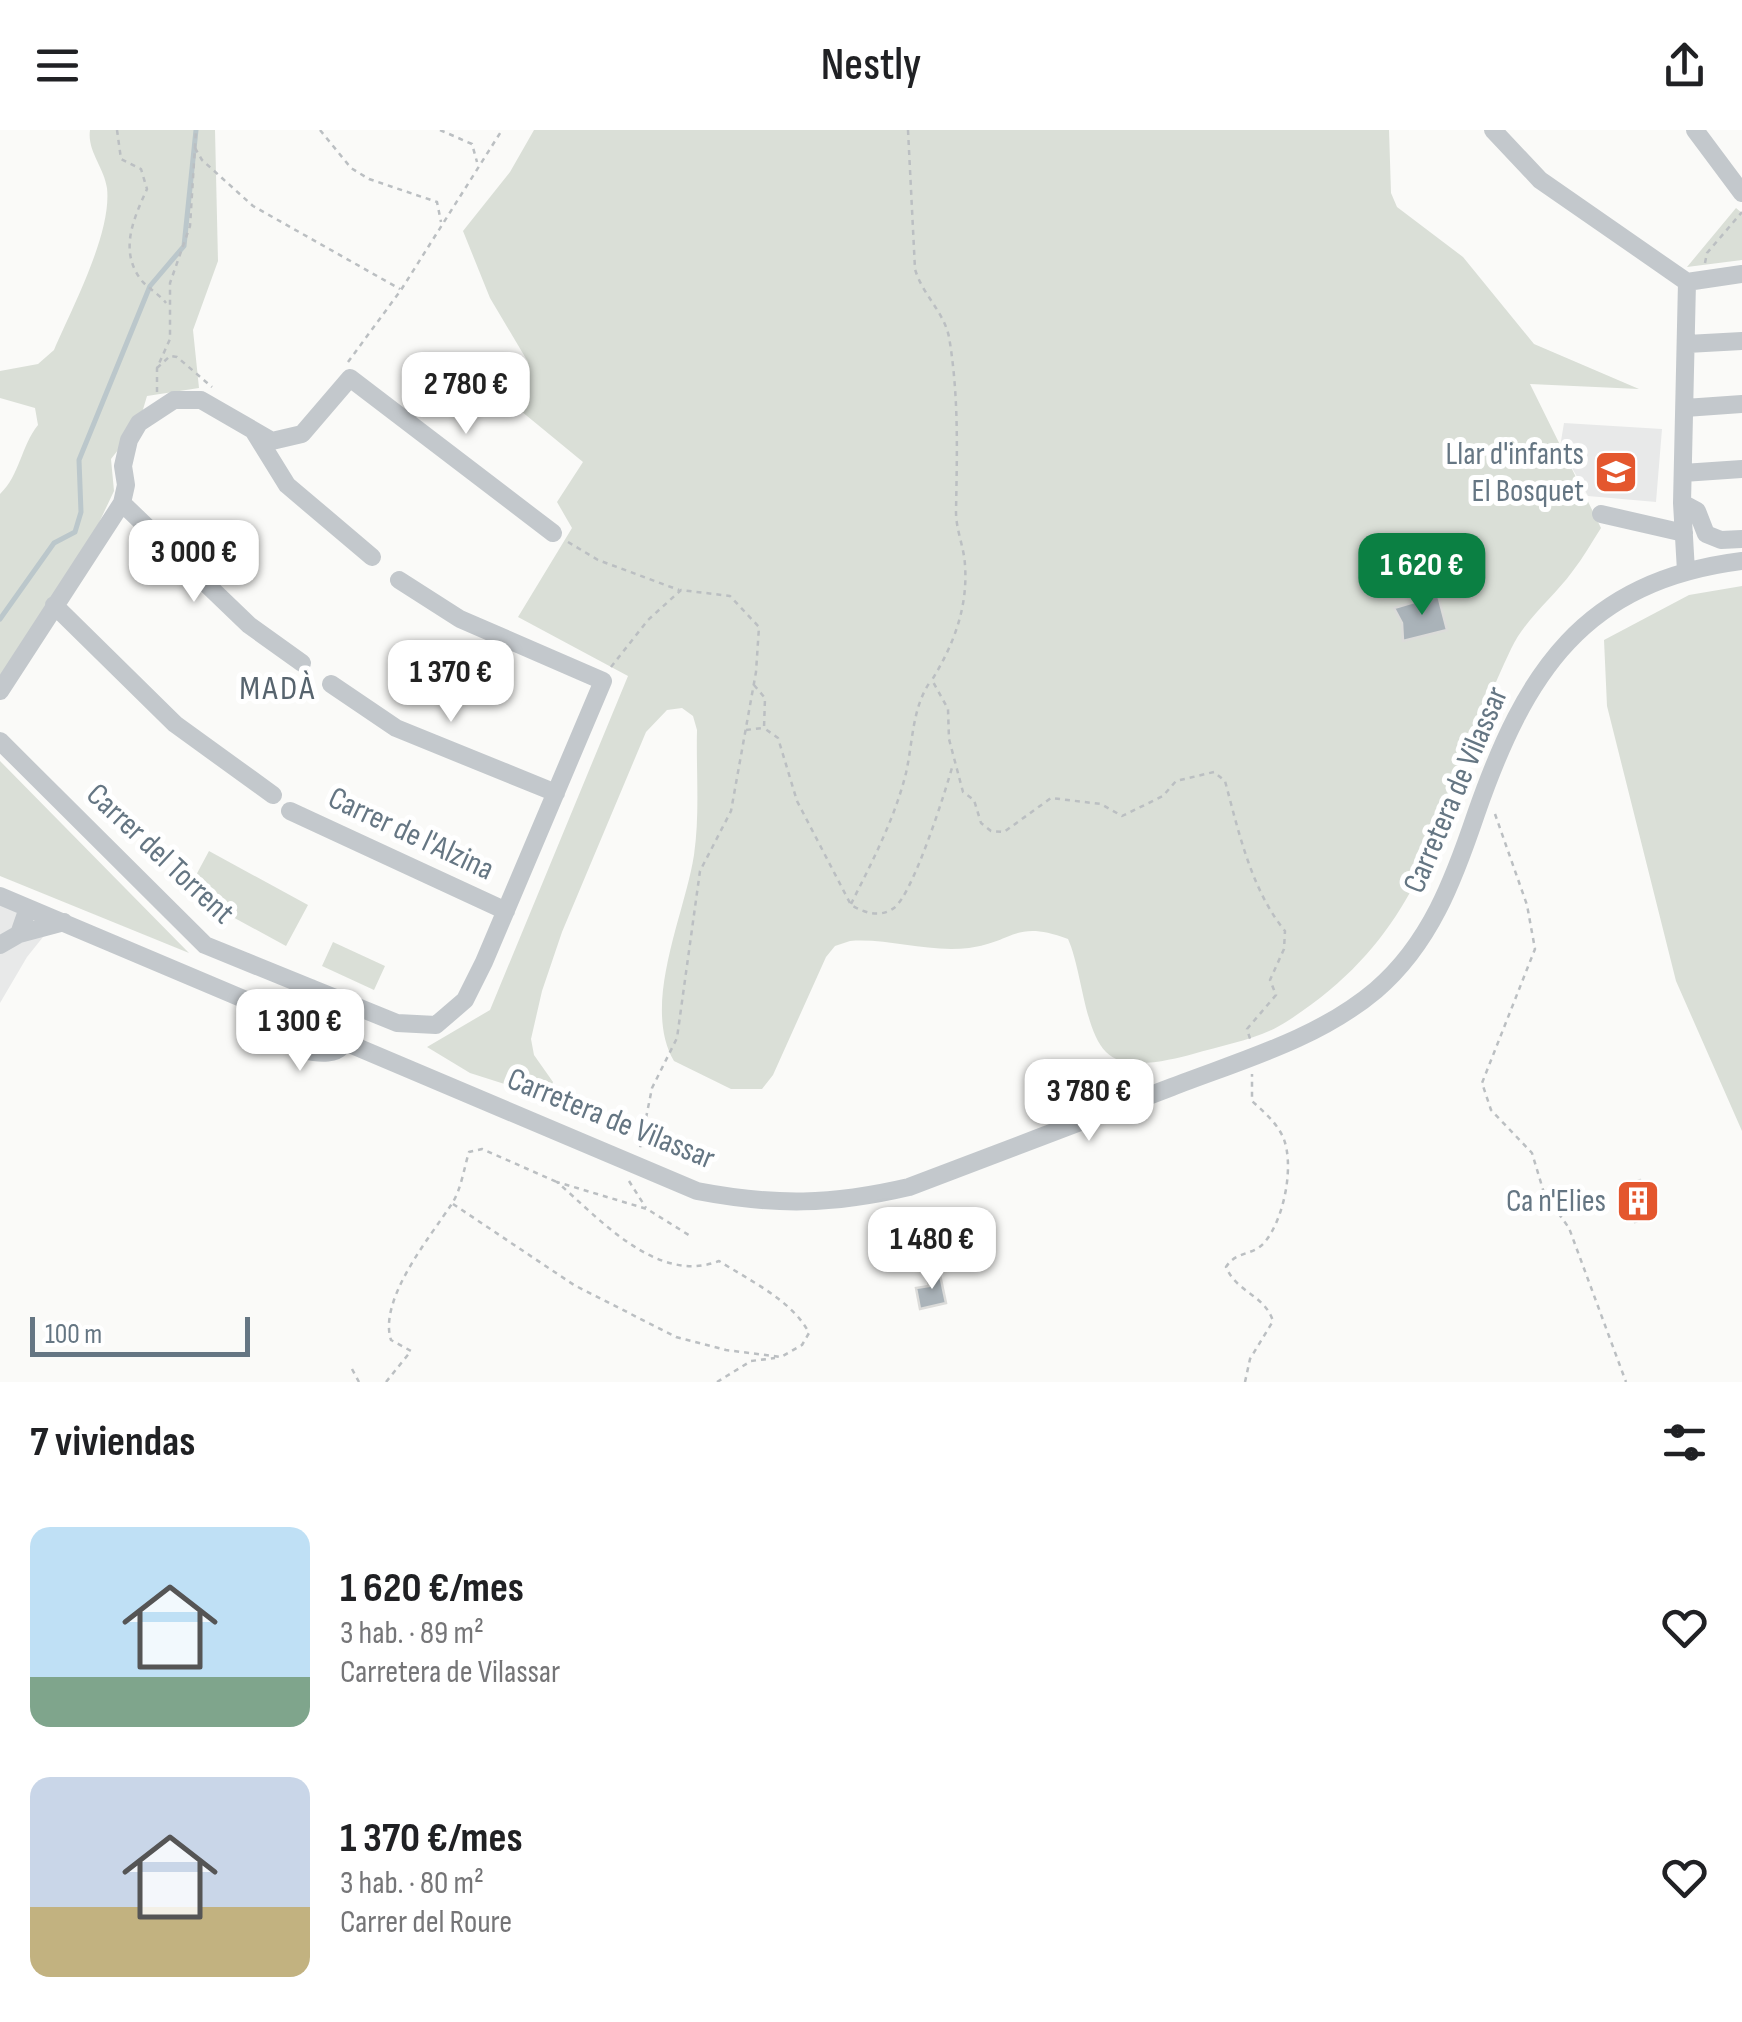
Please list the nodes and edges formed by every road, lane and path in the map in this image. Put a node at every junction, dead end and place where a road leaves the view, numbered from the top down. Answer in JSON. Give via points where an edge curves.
{"nodes":[{"id":1,"x":116,"y":130,"type":"edge"},
{"id":2,"x":196,"y":130,"type":"edge"},
{"id":3,"x":320,"y":130,"type":"edge"},
{"id":4,"x":440,"y":130,"type":"edge"},
{"id":5,"x":502,"y":130,"type":"edge"},
{"id":6,"x":908,"y":130,"type":"edge"},
{"id":7,"x":1493,"y":130,"type":"edge"},
{"id":8,"x":1695,"y":130,"type":"edge"},
{"id":9,"x":195,"y":148,"type":"junction"},
{"id":10,"x":478,"y":164,"type":"junction"},
{"id":11,"x":1742,"y":193,"type":"edge"},
{"id":12,"x":1742,"y":212,"type":"edge"},
{"id":13,"x":441,"y":224,"type":"junction"},
{"id":14,"x":1742,"y":274,"type":"edge"},
{"id":15,"x":1696,"y":281,"type":"junction"},
{"id":16,"x":400,"y":290,"type":"junction"},
{"id":17,"x":168,"y":306,"type":"junction"},
{"id":18,"x":1742,"y":341,"type":"edge"},
{"id":19,"x":1688,"y":344,"type":"junction"},
{"id":20,"x":157,"y":368,"type":"junction"},
{"id":21,"x":348,"y":372,"type":"junction"},
{"id":22,"x":214,"y":388,"type":"dead end"},
{"id":23,"x":1742,"y":404,"type":"edge"},
{"id":24,"x":156,"y":408,"type":"junction"},
{"id":25,"x":1684,"y":408,"type":"junction"},
{"id":26,"x":253,"y":430,"type":"junction"},
{"id":27,"x":1742,"y":469,"type":"edge"},
{"id":28,"x":1683,"y":473,"type":"junction"},
{"id":29,"x":1682,"y":503,"type":"junction"},
{"id":30,"x":122,"y":504,"type":"junction"},
{"id":31,"x":1601,"y":514,"type":"dead end"},
{"id":32,"x":553,"y":533,"type":"joint"},
{"id":33,"x":1684,"y":534,"type":"junction"},
{"id":34,"x":1742,"y":539,"type":"edge"},
{"id":35,"x":372,"y":558,"type":"dead end"},
{"id":36,"x":1742,"y":561,"type":"edge"},
{"id":37,"x":1686,"y":571,"type":"junction"},
{"id":38,"x":399,"y":580,"type":"dead end"},
{"id":39,"x":681,"y":590,"type":"junction"},
{"id":40,"x":54,"y":605,"type":"junction"},
{"id":41,"x":302,"y":663,"type":"dead end"},
{"id":42,"x":932,"y":680,"type":"junction"},
{"id":43,"x":603,"y":681,"type":"junction"},
{"id":44,"x":331,"y":684,"type":"dead end"},
{"id":45,"x":754,"y":684,"type":"junction"},
{"id":46,"x":0,"y":691,"type":"edge"},
{"id":47,"x":764,"y":728,"type":"junction"},
{"id":48,"x":744,"y":732,"type":"junction"},
{"id":49,"x":0,"y":741,"type":"edge"},
{"id":50,"x":954,"y":761,"type":"junction"},
{"id":51,"x":1485,"y":790,"type":"junction"},
{"id":52,"x":556,"y":792,"type":"junction"},
{"id":53,"x":273,"y":795,"type":"dead end"},
{"id":54,"x":290,"y":811,"type":"dead end"},
{"id":55,"x":0,"y":896,"type":"edge"},
{"id":56,"x":851,"y":905,"type":"junction"},
{"id":57,"x":28,"y":908,"type":"junction"},
{"id":58,"x":506,"y":911,"type":"junction"},
{"id":59,"x":64,"y":922,"type":"junction"},
{"id":60,"x":20,"y":934,"type":"junction"},
{"id":61,"x":0,"y":945,"type":"edge"},
{"id":62,"x":311,"y":988,"type":"junction"},
{"id":63,"x":354,"y":1005,"type":"junction"},
{"id":64,"x":294,"y":1019,"type":"junction"},
{"id":65,"x":348,"y":1042,"type":"junction"},
{"id":66,"x":1254,"y":1056,"type":"junction"},
{"id":67,"x":626,"y":1160,"type":"junction"},
{"id":68,"x":556,"y":1182,"type":"junction"},
{"id":69,"x":452,"y":1204,"type":"junction"},
{"id":70,"x":647,"y":1209,"type":"junction"},
{"id":71,"x":692,"y":1237,"type":"dead end"},
{"id":72,"x":781,"y":1357,"type":"junction"},
{"id":73,"x":352,"y":1369,"type":"dead end"},
{"id":74,"x":359,"y":1382,"type":"edge"},
{"id":75,"x":386,"y":1382,"type":"edge"},
{"id":76,"x":717,"y":1382,"type":"edge"},
{"id":77,"x":1245,"y":1382,"type":"edge"},
{"id":78,"x":1626,"y":1382,"type":"edge"}],
"edges":[{"from":1,"to":17,"type":"path","via":[[121,158],[141,170],[148,189],[129,226],[131,252],[142,281]]},
{"from":2,"to":9,"type":"path"},
{"from":3,"to":13,"type":"path","via":[[368,179],[437,202]]},
{"from":4,"to":10,"type":"path","via":[[472,144]]},
{"from":5,"to":10,"type":"path"},
{"from":6,"to":42,"type":"path","via":[[915,270],[948,334],[958,404],[956,516],[965,562],[953,646]]},
{"from":7,"to":15,"type":"street","via":[[1540,180]]},
{"from":8,"to":11,"type":"street"},
{"from":9,"to":16,"type":"path","via":[[253,206]]},
{"from":9,"to":17,"type":"path","via":[[190,226]]},
{"from":10,"to":13,"type":"path"},
{"from":12,"to":15,"type":"path","via":[[1707,253]]},
{"from":13,"to":16,"type":"path"},
{"from":14,"to":15,"type":"street"},
{"from":15,"to":19,"type":"street"},
{"from":16,"to":21,"type":"path"},
{"from":17,"to":20,"type":"path","via":[[170,339]]},
{"from":18,"to":19,"type":"street"},
{"from":19,"to":25,"type":"street"},
{"from":20,"to":22,"type":"path","via":[[177,357]]},
{"from":20,"to":24,"type":"path"},
{"from":21,"to":26,"type":"street","via":[[302,434],[272,441]]},
{"from":21,"to":32,"type":"street"},
{"from":23,"to":25,"type":"street"},
{"from":24,"to":26,"type":"street","via":[[200,400]]},
{"from":24,"to":30,"type":"street","via":[[129,440]]},
{"from":25,"to":28,"type":"street"},
{"from":26,"to":35,"type":"street","via":[[287,485]]},
{"from":27,"to":28,"type":"street"},
{"from":28,"to":29,"type":"street"},
{"from":29,"to":33,"type":"street"},
{"from":29,"to":34,"type":"street","via":[[1697,511],[1706,534]]},
{"from":30,"to":40,"type":"street"},
{"from":30,"to":41,"type":"street","via":[[249,626]]},
{"from":31,"to":33,"type":"street"},
{"from":32,"to":39,"type":"path","via":[[598,560]]},
{"from":33,"to":37,"type":"street"},
{"from":36,"to":37,"type":"street","name":"Carretera de Vilassar"},
{"from":37,"to":51,"type":"street","name":"Carretera de Vilassar","via":[[1613,602],[1573,634],[1540,672],[1509,725]]},
{"from":38,"to":43,"type":"street","via":[[460,620]]},
{"from":39,"to":43,"type":"path","via":[[648,620]]},
{"from":39,"to":45,"type":"path","via":[[730,596],[759,627]]},
{"from":40,"to":46,"type":"street"},
{"from":40,"to":53,"type":"street","via":[[175,724]]},
{"from":42,"to":50,"type":"path","via":[[948,709]]},
{"from":42,"to":56,"type":"path","via":[[920,697],[906,775]]},
{"from":43,"to":52,"type":"street","name":"Carrer del Torrent"},
{"from":44,"to":52,"type":"street","via":[[396,728]]},
{"from":45,"to":47,"type":"path","via":[[765,698]]},
{"from":45,"to":48,"type":"path"},
{"from":47,"to":48,"type":"path"},
{"from":47,"to":56,"type":"path","via":[[778,738],[797,801]]},
{"from":48,"to":67,"type":"path","via":[[731,811],[700,871],[677,1038]]},
{"from":49,"to":62,"type":"street","name":"Carrer del Torrent","via":[[205,945]]},
{"from":50,"to":56,"type":"path","via":[[899,904],[877,914]]},
{"from":50,"to":66,"type":"path","via":[[976,816],[991,831],[1004,832],[1052,798],[1101,804],[1122,816],[1163,796],[1176,781],[1214,772],[1225,781],[1268,911],[1285,931],[1270,980],[1276,994],[1247,1029]]},
{"from":51,"to":66,"type":"street","name":"Carretera de Vilassar","via":[[1431,925],[1400,966],[1350,1010]]},
{"from":51,"to":78,"type":"path","via":[[1527,905],[1535,949],[1482,1083],[1492,1110],[1532,1154],[1544,1193],[1569,1228]]},
{"from":52,"to":58,"type":"street","name":"Carrer del Torrent"},
{"from":54,"to":58,"type":"street","name":"Carrer de l'Alzina"},
{"from":55,"to":57,"type":"street"},
{"from":57,"to":59,"type":"street"},
{"from":57,"to":60,"type":"street"},
{"from":58,"to":63,"type":"street","name":"Carrer del Torrent","via":[[465,1000],[436,1025],[396,1024]]},
{"from":59,"to":60,"type":"street"},
{"from":59,"to":64,"type":"street"},
{"from":60,"to":61,"type":"street"},
{"from":62,"to":63,"type":"street","name":"Carrer del Torrent"},
{"from":62,"to":64,"type":"street"},
{"from":63,"to":65,"type":"street"},
{"from":64,"to":65,"type":"street","via":[[302,1050],[324,1054]]},
{"from":65,"to":67,"type":"street","name":"Carretera de Vilassar"},
{"from":66,"to":67,"type":"street","name":"Carretera de Vilassar","via":[[909,1187],[856,1200],[748,1201],[698,1191]]},
{"from":66,"to":77,"type":"path","via":[[1252,1101],[1276,1124],[1286,1169],[1282,1212],[1265,1242],[1234,1255],[1226,1267],[1232,1281],[1266,1302],[1272,1321]]},
{"from":67,"to":70,"type":"path"},
{"from":68,"to":69,"type":"path","via":[[482,1149],[470,1152]]},
{"from":68,"to":70,"type":"path"},
{"from":68,"to":72,"type":"path","via":[[660,1261],[681,1268],[719,1261],[801,1316],[809,1333]]},
{"from":69,"to":72,"type":"path","via":[[574,1285],[676,1337]]},
{"from":69,"to":75,"type":"path","via":[[422,1240],[392,1308],[391,1340],[411,1351]]},
{"from":70,"to":71,"type":"path"},
{"from":72,"to":76,"type":"path","via":[[751,1361]]},
{"from":73,"to":74,"type":"path"}]}
